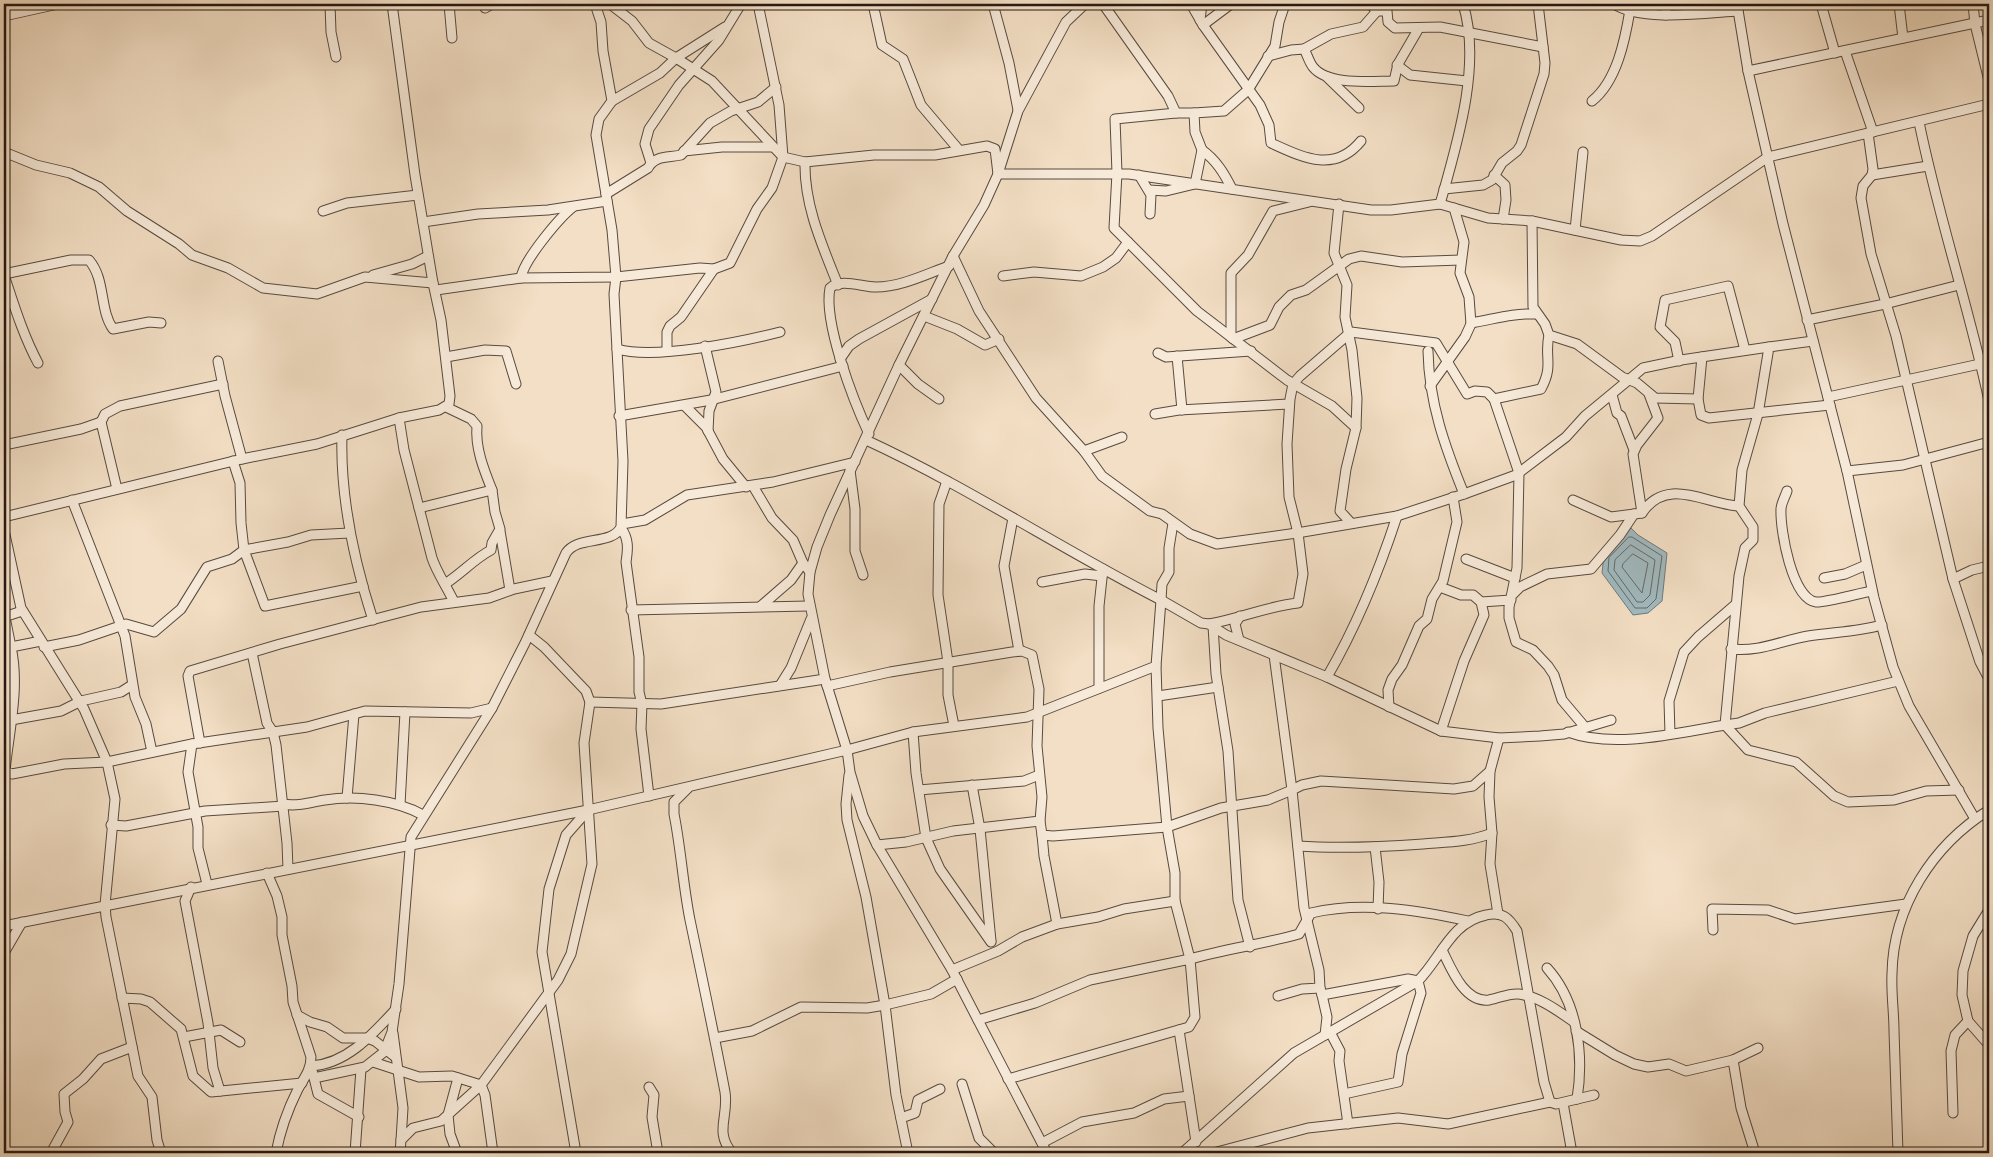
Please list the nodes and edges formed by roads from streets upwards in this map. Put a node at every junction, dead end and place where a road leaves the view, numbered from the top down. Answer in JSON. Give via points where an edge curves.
{"nodes":[{"id":1,"x":58,"y":4,"type":"edge"},
{"id":2,"x":330,"y":4,"type":"edge"},
{"id":3,"x":392,"y":4,"type":"edge"},
{"id":4,"x":449,"y":4,"type":"edge"},
{"id":5,"x":595,"y":4,"type":"edge"},
{"id":6,"x":610,"y":4,"type":"edge"},
{"id":7,"x":742,"y":4,"type":"edge"},
{"id":8,"x":758,"y":4,"type":"edge"},
{"id":9,"x":873,"y":4,"type":"edge"},
{"id":10,"x":993,"y":4,"type":"edge"},
{"id":11,"x":1085,"y":4,"type":"edge"},
{"id":12,"x":1103,"y":4,"type":"edge"},
{"id":13,"x":1191,"y":4,"type":"edge"},
{"id":14,"x":1202,"y":4,"type":"edge"},
{"id":15,"x":1231,"y":4,"type":"edge"},
{"id":16,"x":1285,"y":4,"type":"edge"},
{"id":17,"x":1370,"y":4,"type":"edge"},
{"id":18,"x":1463,"y":4,"type":"edge"},
{"id":19,"x":1538,"y":4,"type":"edge"},
{"id":20,"x":1614,"y":4,"type":"edge"},
{"id":21,"x":1666,"y":4,"type":"edge"},
{"id":22,"x":1821,"y":4,"type":"edge"},
{"id":23,"x":1899,"y":4,"type":"edge"},
{"id":24,"x":1973,"y":4,"type":"edge"},
{"id":25,"x":1738,"y":7,"type":"edge"},
{"id":26,"x":1630,"y":10,"type":"junction"},
{"id":27,"x":1377,"y":11,"type":"junction"},
{"id":28,"x":1666,"y":15,"type":"junction"},
{"id":29,"x":4,"y":16,"type":"edge"},
{"id":30,"x":1989,"y":20,"type":"edge"},
{"id":31,"x":1201,"y":23,"type":"junction"},
{"id":32,"x":728,"y":24,"type":"junction"},
{"id":33,"x":1975,"y":24,"type":"junction"},
{"id":34,"x":1419,"y":28,"type":"junction"},
{"id":35,"x":1470,"y":32,"type":"junction"},
{"id":36,"x":452,"y":38,"type":"dead end"},
{"id":37,"x":1903,"y":38,"type":"junction"},
{"id":38,"x":1543,"y":47,"type":"junction"},
{"id":39,"x":1304,"y":49,"type":"junction"},
{"id":40,"x":1845,"y":51,"type":"junction"},
{"id":41,"x":1835,"y":53,"type":"junction"},
{"id":42,"x":1268,"y":56,"type":"junction"},
{"id":43,"x":336,"y":57,"type":"dead end"},
{"id":44,"x":676,"y":58,"type":"junction"},
{"id":45,"x":1397,"y":65,"type":"junction"},
{"id":46,"x":693,"y":69,"type":"junction"},
{"id":47,"x":1748,"y":71,"type":"junction"},
{"id":48,"x":1326,"y":76,"type":"junction"},
{"id":49,"x":1467,"y":81,"type":"junction"},
{"id":50,"x":1989,"y":81,"type":"edge"},
{"id":51,"x":776,"y":87,"type":"junction"},
{"id":52,"x":1248,"y":90,"type":"junction"},
{"id":53,"x":612,"y":101,"type":"junction"},
{"id":54,"x":1592,"y":101,"type":"dead end"},
{"id":55,"x":1989,"y":104,"type":"edge"},
{"id":56,"x":736,"y":108,"type":"junction"},
{"id":57,"x":1359,"y":108,"type":"dead end"},
{"id":58,"x":1018,"y":111,"type":"junction"},
{"id":59,"x":1176,"y":113,"type":"junction"},
{"id":60,"x":1194,"y":113,"type":"junction"},
{"id":61,"x":1919,"y":122,"type":"junction"},
{"id":62,"x":1871,"y":132,"type":"junction"},
{"id":63,"x":1361,"y":141,"type":"dead end"},
{"id":64,"x":772,"y":147,"type":"junction"},
{"id":65,"x":960,"y":150,"type":"junction"},
{"id":66,"x":1202,"y":150,"type":"junction"},
{"id":67,"x":684,"y":151,"type":"junction"},
{"id":68,"x":4,"y":152,"type":"edge"},
{"id":69,"x":1583,"y":152,"type":"dead end"},
{"id":70,"x":1768,"y":157,"type":"junction"},
{"id":71,"x":784,"y":158,"type":"junction"},
{"id":72,"x":805,"y":162,"type":"junction"},
{"id":73,"x":651,"y":163,"type":"junction"},
{"id":74,"x":1928,"y":166,"type":"junction"},
{"id":75,"x":1117,"y":173,"type":"junction"},
{"id":76,"x":998,"y":174,"type":"junction"},
{"id":77,"x":1872,"y":174,"type":"junction"},
{"id":78,"x":1139,"y":175,"type":"junction"},
{"id":79,"x":1494,"y":176,"type":"junction"},
{"id":80,"x":1195,"y":184,"type":"junction"},
{"id":81,"x":1232,"y":189,"type":"junction"},
{"id":82,"x":1444,"y":189,"type":"junction"},
{"id":83,"x":1149,"y":190,"type":"junction"},
{"id":84,"x":418,"y":195,"type":"junction"},
{"id":85,"x":607,"y":198,"type":"junction"},
{"id":86,"x":1314,"y":201,"type":"junction"},
{"id":87,"x":1339,"y":204,"type":"junction"},
{"id":88,"x":1440,"y":204,"type":"junction"},
{"id":89,"x":573,"y":206,"type":"junction"},
{"id":90,"x":1454,"y":208,"type":"junction"},
{"id":91,"x":323,"y":211,"type":"dead end"},
{"id":92,"x":1150,"y":214,"type":"dead end"},
{"id":93,"x":1503,"y":219,"type":"junction"},
{"id":94,"x":423,"y":222,"type":"junction"},
{"id":95,"x":1532,"y":222,"type":"junction"},
{"id":96,"x":1575,"y":230,"type":"junction"},
{"id":97,"x":1128,"y":242,"type":"junction"},
{"id":98,"x":428,"y":256,"type":"junction"},
{"id":99,"x":953,"y":256,"type":"junction"},
{"id":100,"x":1461,"y":260,"type":"junction"},
{"id":101,"x":948,"y":266,"type":"junction"},
{"id":102,"x":1340,"y":267,"type":"junction"},
{"id":103,"x":714,"y":269,"type":"junction"},
{"id":104,"x":4,"y":274,"type":"edge"},
{"id":105,"x":616,"y":276,"type":"junction"},
{"id":106,"x":1003,"y":276,"type":"dead end"},
{"id":107,"x":365,"y":277,"type":"junction"},
{"id":108,"x":521,"y":278,"type":"junction"},
{"id":109,"x":838,"y":285,"type":"junction"},
{"id":110,"x":1959,"y":285,"type":"junction"},
{"id":111,"x":434,"y":287,"type":"junction"},
{"id":112,"x":932,"y":299,"type":"junction"},
{"id":113,"x":1885,"y":304,"type":"junction"},
{"id":114,"x":1536,"y":314,"type":"junction"},
{"id":115,"x":924,"y":316,"type":"junction"},
{"id":116,"x":1807,"y":320,"type":"junction"},
{"id":117,"x":161,"y":323,"type":"dead end"},
{"id":118,"x":1471,"y":323,"type":"junction"},
{"id":119,"x":780,"y":332,"type":"dead end"},
{"id":120,"x":1349,"y":333,"type":"junction"},
{"id":121,"x":1548,"y":335,"type":"junction"},
{"id":122,"x":1232,"y":338,"type":"junction"},
{"id":123,"x":999,"y":339,"type":"junction"},
{"id":124,"x":1813,"y":342,"type":"junction"},
{"id":125,"x":705,"y":346,"type":"junction"},
{"id":126,"x":1769,"y":348,"type":"junction"},
{"id":127,"x":617,"y":349,"type":"junction"},
{"id":128,"x":1745,"y":350,"type":"junction"},
{"id":129,"x":667,"y":351,"type":"junction"},
{"id":130,"x":1250,"y":351,"type":"junction"},
{"id":131,"x":1428,"y":351,"type":"dead end"},
{"id":132,"x":1158,"y":353,"type":"dead end"},
{"id":133,"x":446,"y":356,"type":"junction"},
{"id":134,"x":1177,"y":356,"type":"junction"},
{"id":135,"x":1702,"y":357,"type":"junction"},
{"id":136,"x":218,"y":361,"type":"dead end"},
{"id":137,"x":1447,"y":361,"type":"junction"},
{"id":138,"x":1679,"y":361,"type":"junction"},
{"id":139,"x":842,"y":362,"type":"junction"},
{"id":140,"x":38,"y":363,"type":"dead end"},
{"id":141,"x":1985,"y":363,"type":"edge"},
{"id":142,"x":899,"y":365,"type":"junction"},
{"id":143,"x":1629,"y":380,"type":"junction"},
{"id":144,"x":1904,"y":380,"type":"junction"},
{"id":145,"x":223,"y":384,"type":"junction"},
{"id":146,"x":516,"y":384,"type":"dead end"},
{"id":147,"x":1294,"y":384,"type":"junction"},
{"id":148,"x":1430,"y":386,"type":"junction"},
{"id":149,"x":1649,"y":394,"type":"junction"},
{"id":150,"x":1612,"y":395,"type":"junction"},
{"id":151,"x":714,"y":399,"type":"junction"},
{"id":152,"x":939,"y":399,"type":"dead end"},
{"id":153,"x":1494,"y":399,"type":"junction"},
{"id":154,"x":1698,"y":399,"type":"junction"},
{"id":155,"x":1829,"y":401,"type":"junction"},
{"id":156,"x":1989,"y":401,"type":"edge"},
{"id":157,"x":1289,"y":404,"type":"junction"},
{"id":158,"x":685,"y":406,"type":"junction"},
{"id":159,"x":446,"y":407,"type":"junction"},
{"id":160,"x":1182,"y":410,"type":"junction"},
{"id":161,"x":1155,"y":414,"type":"dead end"},
{"id":162,"x":1758,"y":414,"type":"junction"},
{"id":163,"x":619,"y":416,"type":"junction"},
{"id":164,"x":400,"y":418,"type":"junction"},
{"id":165,"x":101,"y":422,"type":"junction"},
{"id":166,"x":1356,"y":428,"type":"junction"},
{"id":167,"x":708,"y":432,"type":"junction"},
{"id":168,"x":342,"y":435,"type":"junction"},
{"id":169,"x":867,"y":437,"type":"junction"},
{"id":170,"x":1122,"y":437,"type":"dead end"},
{"id":171,"x":1989,"y":442,"type":"edge"},
{"id":172,"x":4,"y":445,"type":"edge"},
{"id":173,"x":1634,"y":450,"type":"junction"},
{"id":174,"x":1084,"y":451,"type":"junction"},
{"id":175,"x":1923,"y":459,"type":"junction"},
{"id":176,"x":238,"y":460,"type":"junction"},
{"id":177,"x":852,"y":466,"type":"junction"},
{"id":178,"x":1847,"y":471,"type":"junction"},
{"id":179,"x":1519,"y":473,"type":"junction"},
{"id":180,"x":947,"y":481,"type":"junction"},
{"id":181,"x":749,"y":486,"type":"junction"},
{"id":182,"x":117,"y":489,"type":"junction"},
{"id":183,"x":492,"y":490,"type":"junction"},
{"id":184,"x":1787,"y":491,"type":"dead end"},
{"id":185,"x":1464,"y":494,"type":"junction"},
{"id":186,"x":1453,"y":497,"type":"junction"},
{"id":187,"x":72,"y":500,"type":"junction"},
{"id":188,"x":1573,"y":500,"type":"dead end"},
{"id":189,"x":1739,"y":506,"type":"junction"},
{"id":190,"x":419,"y":508,"type":"junction"},
{"id":191,"x":1638,"y":513,"type":"junction"},
{"id":192,"x":1397,"y":516,"type":"junction"},
{"id":193,"x":4,"y":517,"type":"edge"},
{"id":194,"x":1013,"y":518,"type":"junction"},
{"id":195,"x":1173,"y":523,"type":"junction"},
{"id":196,"x":1351,"y":523,"type":"junction"},
{"id":197,"x":621,"y":526,"type":"junction"},
{"id":198,"x":4,"y":530,"type":"edge"},
{"id":199,"x":500,"y":531,"type":"junction"},
{"id":200,"x":349,"y":533,"type":"junction"},
{"id":201,"x":1298,"y":533,"type":"junction"},
{"id":202,"x":244,"y":550,"type":"junction"},
{"id":203,"x":1466,"y":559,"type":"dead end"},
{"id":204,"x":803,"y":563,"type":"junction"},
{"id":205,"x":1866,"y":565,"type":"junction"},
{"id":206,"x":1989,"y":566,"type":"edge"},
{"id":207,"x":810,"y":572,"type":"junction"},
{"id":208,"x":1102,"y":572,"type":"junction"},
{"id":209,"x":863,"y":576,"type":"dead end"},
{"id":210,"x":1515,"y":578,"type":"junction"},
{"id":211,"x":1824,"y":578,"type":"dead end"},
{"id":212,"x":1953,"y":579,"type":"junction"},
{"id":213,"x":552,"y":581,"type":"junction"},
{"id":214,"x":1042,"y":582,"type":"dead end"},
{"id":215,"x":445,"y":584,"type":"junction"},
{"id":216,"x":363,"y":586,"type":"junction"},
{"id":217,"x":1440,"y":587,"type":"junction"},
{"id":218,"x":510,"y":590,"type":"junction"},
{"id":219,"x":1872,"y":590,"type":"junction"},
{"id":220,"x":1512,"y":597,"type":"junction"},
{"id":221,"x":1161,"y":600,"type":"junction"},
{"id":222,"x":454,"y":602,"type":"junction"},
{"id":223,"x":1481,"y":602,"type":"junction"},
{"id":224,"x":760,"y":606,"type":"junction"},
{"id":225,"x":809,"y":606,"type":"junction"},
{"id":226,"x":1735,"y":606,"type":"junction"},
{"id":227,"x":631,"y":610,"type":"junction"},
{"id":228,"x":22,"y":611,"type":"junction"},
{"id":229,"x":1240,"y":616,"type":"junction"},
{"id":230,"x":4,"y":617,"type":"edge"},
{"id":231,"x":811,"y":619,"type":"junction"},
{"id":232,"x":373,"y":620,"type":"junction"},
{"id":233,"x":120,"y":625,"type":"junction"},
{"id":234,"x":1211,"y":625,"type":"junction"},
{"id":235,"x":1882,"y":626,"type":"junction"},
{"id":236,"x":529,"y":635,"type":"junction"},
{"id":237,"x":1239,"y":640,"type":"junction"},
{"id":238,"x":42,"y":644,"type":"junction"},
{"id":239,"x":11,"y":647,"type":"junction"},
{"id":240,"x":1731,"y":649,"type":"junction"},
{"id":241,"x":1019,"y":651,"type":"junction"},
{"id":242,"x":252,"y":653,"type":"junction"},
{"id":243,"x":1274,"y":655,"type":"junction"},
{"id":244,"x":948,"y":662,"type":"junction"},
{"id":245,"x":1156,"y":666,"type":"junction"},
{"id":246,"x":1327,"y":677,"type":"junction"},
{"id":247,"x":1989,"y":679,"type":"edge"},
{"id":248,"x":1898,"y":681,"type":"junction"},
{"id":249,"x":826,"y":683,"type":"junction"},
{"id":250,"x":781,"y":684,"type":"junction"},
{"id":251,"x":132,"y":685,"type":"junction"},
{"id":252,"x":1218,"y":687,"type":"junction"},
{"id":253,"x":1099,"y":688,"type":"junction"},
{"id":254,"x":1158,"y":696,"type":"junction"},
{"id":255,"x":81,"y":701,"type":"junction"},
{"id":256,"x":590,"y":702,"type":"junction"},
{"id":257,"x":642,"y":704,"type":"junction"},
{"id":258,"x":1389,"y":707,"type":"junction"},
{"id":259,"x":492,"y":708,"type":"junction"},
{"id":260,"x":405,"y":712,"type":"junction"},
{"id":261,"x":354,"y":714,"type":"junction"},
{"id":262,"x":1038,"y":715,"type":"junction"},
{"id":263,"x":11,"y":720,"type":"junction"},
{"id":264,"x":1610,"y":720,"type":"dead end"},
{"id":265,"x":1725,"y":725,"type":"junction"},
{"id":266,"x":954,"y":726,"type":"junction"},
{"id":267,"x":1584,"y":726,"type":"junction"},
{"id":268,"x":1441,"y":731,"type":"junction"},
{"id":269,"x":273,"y":732,"type":"junction"},
{"id":270,"x":913,"y":732,"type":"junction"},
{"id":271,"x":1568,"y":732,"type":"junction"},
{"id":272,"x":1670,"y":734,"type":"junction"},
{"id":273,"x":1500,"y":738,"type":"junction"},
{"id":274,"x":196,"y":744,"type":"junction"},
{"id":275,"x":847,"y":750,"type":"junction"},
{"id":276,"x":152,"y":752,"type":"junction"},
{"id":277,"x":107,"y":762,"type":"junction"},
{"id":278,"x":1490,"y":771,"type":"junction"},
{"id":279,"x":850,"y":772,"type":"junction"},
{"id":280,"x":8,"y":775,"type":"edge"},
{"id":281,"x":1039,"y":775,"type":"junction"},
{"id":282,"x":972,"y":785,"type":"junction"},
{"id":283,"x":690,"y":786,"type":"junction"},
{"id":284,"x":1473,"y":786,"type":"junction"},
{"id":285,"x":920,"y":790,"type":"junction"},
{"id":286,"x":1292,"y":790,"type":"junction"},
{"id":287,"x":1959,"y":790,"type":"junction"},
{"id":288,"x":649,"y":796,"type":"junction"},
{"id":289,"x":1489,"y":797,"type":"junction"},
{"id":290,"x":347,"y":798,"type":"junction"},
{"id":291,"x":284,"y":805,"type":"junction"},
{"id":292,"x":400,"y":805,"type":"junction"},
{"id":293,"x":1231,"y":807,"type":"junction"},
{"id":294,"x":588,"y":810,"type":"junction"},
{"id":295,"x":1989,"y":810,"type":"edge"},
{"id":296,"x":195,"y":812,"type":"junction"},
{"id":297,"x":423,"y":815,"type":"junction"},
{"id":298,"x":1975,"y":819,"type":"junction"},
{"id":299,"x":1040,"y":821,"type":"junction"},
{"id":300,"x":111,"y":825,"type":"junction"},
{"id":301,"x":1167,"y":827,"type":"junction"},
{"id":302,"x":980,"y":829,"type":"junction"},
{"id":303,"x":1492,"y":833,"type":"junction"},
{"id":304,"x":1042,"y":835,"type":"junction"},
{"id":305,"x":926,"y":838,"type":"junction"},
{"id":306,"x":877,"y":845,"type":"junction"},
{"id":307,"x":410,"y":846,"type":"junction"},
{"id":308,"x":1298,"y":846,"type":"junction"},
{"id":309,"x":1375,"y":846,"type":"junction"},
{"id":310,"x":288,"y":869,"type":"junction"},
{"id":311,"x":267,"y":873,"type":"junction"},
{"id":312,"x":207,"y":884,"type":"junction"},
{"id":313,"x":192,"y":887,"type":"junction"},
{"id":314,"x":1175,"y":901,"type":"junction"},
{"id":315,"x":1906,"y":904,"type":"junction"},
{"id":316,"x":105,"y":905,"type":"junction"},
{"id":317,"x":1378,"y":909,"type":"junction"},
{"id":318,"x":1989,"y":910,"type":"edge"},
{"id":319,"x":1498,"y":914,"type":"junction"},
{"id":320,"x":1468,"y":921,"type":"junction"},
{"id":321,"x":22,"y":922,"type":"junction"},
{"id":322,"x":1307,"y":923,"type":"junction"},
{"id":323,"x":1058,"y":924,"type":"junction"},
{"id":324,"x":4,"y":926,"type":"edge"},
{"id":325,"x":1713,"y":930,"type":"dead end"},
{"id":326,"x":991,"y":942,"type":"junction"},
{"id":327,"x":1250,"y":947,"type":"junction"},
{"id":328,"x":1442,"y":950,"type":"junction"},
{"id":329,"x":4,"y":953,"type":"edge"},
{"id":330,"x":990,"y":954,"type":"junction"},
{"id":331,"x":1190,"y":959,"type":"junction"},
{"id":332,"x":1547,"y":968,"type":"dead end"},
{"id":333,"x":952,"y":970,"type":"junction"},
{"id":334,"x":957,"y":979,"type":"junction"},
{"id":335,"x":1418,"y":982,"type":"junction"},
{"id":336,"x":1321,"y":992,"type":"junction"},
{"id":337,"x":548,"y":993,"type":"junction"},
{"id":338,"x":1278,"y":996,"type":"dead end"},
{"id":339,"x":1530,"y":997,"type":"junction"},
{"id":340,"x":122,"y":998,"type":"junction"},
{"id":341,"x":885,"y":1005,"type":"junction"},
{"id":342,"x":396,"y":1009,"type":"junction"},
{"id":343,"x":297,"y":1015,"type":"junction"},
{"id":344,"x":978,"y":1020,"type":"junction"},
{"id":345,"x":1968,"y":1021,"type":"junction"},
{"id":346,"x":1575,"y":1026,"type":"junction"},
{"id":347,"x":1179,"y":1030,"type":"junction"},
{"id":348,"x":210,"y":1032,"type":"junction"},
{"id":349,"x":392,"y":1032,"type":"junction"},
{"id":350,"x":1328,"y":1034,"type":"junction"},
{"id":351,"x":184,"y":1037,"type":"junction"},
{"id":352,"x":368,"y":1038,"type":"junction"},
{"id":353,"x":715,"y":1038,"type":"junction"},
{"id":354,"x":240,"y":1042,"type":"dead end"},
{"id":355,"x":1989,"y":1046,"type":"edge"},
{"id":356,"x":132,"y":1047,"type":"junction"},
{"id":357,"x":386,"y":1047,"type":"junction"},
{"id":358,"x":1758,"y":1048,"type":"dead end"},
{"id":359,"x":1989,"y":1054,"type":"edge"},
{"id":360,"x":394,"y":1056,"type":"junction"},
{"id":361,"x":1733,"y":1060,"type":"junction"},
{"id":362,"x":373,"y":1062,"type":"junction"},
{"id":363,"x":311,"y":1066,"type":"junction"},
{"id":364,"x":361,"y":1069,"type":"junction"},
{"id":365,"x":396,"y":1070,"type":"junction"},
{"id":366,"x":1989,"y":1071,"type":"edge"},
{"id":367,"x":314,"y":1078,"type":"junction"},
{"id":368,"x":458,"y":1078,"type":"junction"},
{"id":369,"x":1008,"y":1079,"type":"junction"},
{"id":370,"x":302,"y":1083,"type":"junction"},
{"id":371,"x":962,"y":1084,"type":"dead end"},
{"id":372,"x":481,"y":1085,"type":"junction"},
{"id":373,"x":649,"y":1087,"type":"dead end"},
{"id":374,"x":940,"y":1089,"type":"dead end"},
{"id":375,"x":220,"y":1091,"type":"junction"},
{"id":376,"x":1344,"y":1094,"type":"junction"},
{"id":377,"x":1594,"y":1095,"type":"dead end"},
{"id":378,"x":1189,"y":1096,"type":"junction"},
{"id":379,"x":1577,"y":1099,"type":"junction"},
{"id":380,"x":1550,"y":1102,"type":"junction"},
{"id":381,"x":1563,"y":1103,"type":"junction"},
{"id":382,"x":1953,"y":1113,"type":"dead end"},
{"id":383,"x":448,"y":1115,"type":"junction"},
{"id":384,"x":359,"y":1117,"type":"junction"},
{"id":385,"x":901,"y":1118,"type":"junction"},
{"id":386,"x":1348,"y":1124,"type":"junction"},
{"id":387,"x":401,"y":1140,"type":"junction"},
{"id":388,"x":1196,"y":1142,"type":"junction"},
{"id":389,"x":1042,"y":1143,"type":"junction"},
{"id":390,"x":51,"y":1153,"type":"edge"},
{"id":391,"x":161,"y":1153,"type":"edge"},
{"id":392,"x":276,"y":1153,"type":"edge"},
{"id":393,"x":355,"y":1153,"type":"edge"},
{"id":394,"x":400,"y":1153,"type":"edge"},
{"id":395,"x":457,"y":1153,"type":"edge"},
{"id":396,"x":493,"y":1153,"type":"edge"},
{"id":397,"x":576,"y":1153,"type":"edge"},
{"id":398,"x":658,"y":1153,"type":"edge"},
{"id":399,"x":732,"y":1153,"type":"edge"},
{"id":400,"x":908,"y":1153,"type":"edge"},
{"id":401,"x":994,"y":1153,"type":"edge"},
{"id":402,"x":1047,"y":1153,"type":"edge"},
{"id":403,"x":1182,"y":1153,"type":"edge"},
{"id":404,"x":1213,"y":1153,"type":"edge"},
{"id":405,"x":1572,"y":1153,"type":"edge"},
{"id":406,"x":1755,"y":1153,"type":"edge"},
{"id":407,"x":1898,"y":1153,"type":"edge"}],
"edges":[{"from":1,"to":29,"type":"street"},
{"from":2,"to":43,"type":"street"},
{"from":3,"to":84,"type":"street"},
{"from":4,"to":36,"type":"street"},
{"from":5,"to":53,"type":"street","via":[[602,22],[604,58]]},
{"from":6,"to":44,"type":"street","via":[[632,21],[649,43]]},
{"from":7,"to":32,"type":"street"},
{"from":8,"to":51,"type":"street"},
{"from":9,"to":65,"type":"street","via":[[882,45],[903,59],[921,105]]},
{"from":10,"to":58,"type":"street"},
{"from":11,"to":58,"type":"street","via":[[1066,22]]},
{"from":12,"to":59,"type":"street","via":[[1168,96]]},
{"from":13,"to":31,"type":"street"},
{"from":14,"to":31,"type":"street"},
{"from":15,"to":31,"type":"street"},
{"from":16,"to":42,"type":"street","via":[[1278,22],[1275,46]]},
{"from":17,"to":27,"type":"street"},
{"from":18,"to":35,"type":"street"},
{"from":19,"to":38,"type":"street"},
{"from":20,"to":26,"type":"street"},
{"from":21,"to":28,"type":"street"},
{"from":22,"to":41,"type":"street"},
{"from":23,"to":37,"type":"street"},
{"from":24,"to":33,"type":"street"},
{"from":25,"to":28,"type":"street"},
{"from":25,"to":47,"type":"street"},
{"from":26,"to":28,"type":"street"},
{"from":26,"to":54,"type":"street","via":[[1626,39],[1618,61],[1602,94]]},
{"from":27,"to":34,"type":"street","via":[[1388,11],[1388,22],[1395,28]]},
{"from":27,"to":39,"type":"street","via":[[1363,27],[1331,34]]},
{"from":30,"to":33,"type":"street"},
{"from":31,"to":52,"type":"street"},
{"from":32,"to":44,"type":"street"},
{"from":32,"to":46,"type":"street","via":[[719,40]]},
{"from":33,"to":37,"type":"street"},
{"from":33,"to":50,"type":"street"},
{"from":34,"to":35,"type":"street","via":[[1440,27]]},
{"from":34,"to":45,"type":"street"},
{"from":35,"to":38,"type":"street"},
{"from":35,"to":49,"type":"street"},
{"from":37,"to":40,"type":"street"},
{"from":38,"to":79,"type":"street","via":[[1544,74],[1521,145],[1502,163]]},
{"from":39,"to":42,"type":"street"},
{"from":39,"to":48,"type":"street","via":[[1314,67]]},
{"from":40,"to":41,"type":"street"},
{"from":40,"to":62,"type":"street"},
{"from":41,"to":47,"type":"street"},
{"from":42,"to":52,"type":"street"},
{"from":44,"to":46,"type":"street"},
{"from":44,"to":53,"type":"street","via":[[660,73]]},
{"from":45,"to":48,"type":"street","via":[[1394,81],[1352,82]]},
{"from":45,"to":49,"type":"street","via":[[1410,75]]},
{"from":46,"to":56,"type":"street","via":[[712,81]]},
{"from":46,"to":73,"type":"street","via":[[649,129],[645,144]]},
{"from":47,"to":70,"type":"street"},
{"from":48,"to":57,"type":"street"},
{"from":49,"to":82,"type":"street"},
{"from":51,"to":56,"type":"street","via":[[758,102]]},
{"from":51,"to":71,"type":"street"},
{"from":52,"to":60,"type":"street","via":[[1224,111]]},
{"from":52,"to":63,"type":"street","via":[[1266,116],[1271,143],[1320,161],[1346,154]]},
{"from":53,"to":85,"type":"street","via":[[599,119],[596,135]]},
{"from":55,"to":61,"type":"street"},
{"from":56,"to":64,"type":"street"},
{"from":56,"to":67,"type":"street","via":[[710,122]]},
{"from":58,"to":76,"type":"street"},
{"from":59,"to":60,"type":"street"},
{"from":59,"to":75,"type":"street","via":[[1116,119]]},
{"from":60,"to":66,"type":"street","via":[[1195,132]]},
{"from":61,"to":62,"type":"street"},
{"from":61,"to":74,"type":"street"},
{"from":62,"to":70,"type":"street"},
{"from":62,"to":77,"type":"street"},
{"from":64,"to":67,"type":"street"},
{"from":64,"to":71,"type":"street"},
{"from":65,"to":72,"type":"street","via":[[935,155],[874,154]]},
{"from":65,"to":76,"type":"street","via":[[983,146],[995,149]]},
{"from":66,"to":80,"type":"street"},
{"from":66,"to":81,"type":"street","via":[[1224,172]]},
{"from":67,"to":73,"type":"street","via":[[679,156],[661,157]]},
{"from":68,"to":107,"type":"street","via":[[36,165],[70,173],[99,187],[127,211],[192,255],[228,268],[263,288],[317,294]]},
{"from":69,"to":96,"type":"street"},
{"from":70,"to":96,"type":"street","via":[[1652,236],[1621,240]]},
{"from":70,"to":116,"type":"street"},
{"from":71,"to":72,"type":"street"},
{"from":71,"to":103,"type":"street","via":[[772,188],[757,209],[730,263]]},
{"from":72,"to":109,"type":"street","via":[[805,184],[820,242]]},
{"from":73,"to":85,"type":"street"},
{"from":74,"to":77,"type":"street"},
{"from":74,"to":110,"type":"street"},
{"from":75,"to":76,"type":"street"},
{"from":75,"to":78,"type":"street"},
{"from":75,"to":97,"type":"street","via":[[1114,228]]},
{"from":76,"to":99,"type":"street","via":[[984,205]]},
{"from":77,"to":113,"type":"street","via":[[1863,186],[1861,198],[1871,254]]},
{"from":78,"to":80,"type":"street"},
{"from":78,"to":83,"type":"street"},
{"from":79,"to":82,"type":"street","via":[[1484,185]]},
{"from":79,"to":93,"type":"street","via":[[1505,185]]},
{"from":80,"to":81,"type":"street"},
{"from":80,"to":83,"type":"street","via":[[1166,191]]},
{"from":81,"to":86,"type":"street"},
{"from":82,"to":88,"type":"street"},
{"from":83,"to":92,"type":"street"},
{"from":84,"to":91,"type":"street","via":[[388,196]]},
{"from":84,"to":94,"type":"street"},
{"from":85,"to":89,"type":"street"},
{"from":85,"to":105,"type":"street"},
{"from":86,"to":87,"type":"street"},
{"from":86,"to":122,"type":"street","via":[[1274,211],[1248,255],[1231,273]]},
{"from":87,"to":88,"type":"street","via":[[1391,210]]},
{"from":87,"to":102,"type":"street","via":[[1334,253]]},
{"from":88,"to":90,"type":"street"},
{"from":89,"to":94,"type":"street"},
{"from":89,"to":108,"type":"street","via":[[556,223],[525,266]]},
{"from":90,"to":93,"type":"street"},
{"from":90,"to":100,"type":"street","via":[[1464,242]]},
{"from":93,"to":95,"type":"street"},
{"from":94,"to":98,"type":"street"},
{"from":95,"to":96,"type":"street"},
{"from":95,"to":114,"type":"street","via":[[1533,307]]},
{"from":97,"to":106,"type":"street","via":[[1116,258],[1081,276],[1034,272]]},
{"from":97,"to":122,"type":"street","via":[[1197,311]]},
{"from":98,"to":107,"type":"street","via":[[412,264]]},
{"from":98,"to":111,"type":"street"},
{"from":99,"to":101,"type":"street"},
{"from":99,"to":123,"type":"street","via":[[979,311]]},
{"from":100,"to":102,"type":"street","via":[[1402,262],[1361,256],[1349,258]]},
{"from":100,"to":118,"type":"street","via":[[1460,273],[1469,297]]},
{"from":101,"to":109,"type":"street","via":[[891,286]]},
{"from":101,"to":112,"type":"street"},
{"from":102,"to":120,"type":"street","via":[[1346,285]]},
{"from":102,"to":122,"type":"street","via":[[1306,290],[1291,295],[1279,306],[1270,325]]},
{"from":103,"to":105,"type":"street"},
{"from":103,"to":129,"type":"street","via":[[681,317],[670,326]]},
{"from":104,"to":117,"type":"street","via":[[70,260],[89,260],[101,287],[105,318],[113,329]]},
{"from":104,"to":140,"type":"street","via":[[23,335]]},
{"from":105,"to":108,"type":"street"},
{"from":105,"to":127,"type":"street"},
{"from":107,"to":111,"type":"street"},
{"from":108,"to":111,"type":"street"},
{"from":109,"to":139,"type":"street","via":[[831,287],[829,294],[832,324]]},
{"from":110,"to":113,"type":"street"},
{"from":110,"to":141,"type":"street"},
{"from":111,"to":133,"type":"street"},
{"from":112,"to":115,"type":"street"},
{"from":112,"to":139,"type":"street","via":[[859,339],[849,346]]},
{"from":113,"to":116,"type":"street"},
{"from":113,"to":144,"type":"street","via":[[1896,336]]},
{"from":114,"to":118,"type":"street","via":[[1514,313]]},
{"from":114,"to":121,"type":"street","via":[[1545,324]]},
{"from":115,"to":123,"type":"street","via":[[985,346]]},
{"from":115,"to":142,"type":"street"},
{"from":116,"to":124,"type":"street"},
{"from":118,"to":137,"type":"street"},
{"from":119,"to":125,"type":"street"},
{"from":120,"to":137,"type":"street","via":[[1432,342],[1438,345]]},
{"from":120,"to":147,"type":"street"},
{"from":120,"to":166,"type":"street","via":[[1357,398]]},
{"from":121,"to":143,"type":"street","via":[[1577,344]]},
{"from":121,"to":153,"type":"street","via":[[1550,365],[1541,390]]},
{"from":122,"to":130,"type":"street"},
{"from":123,"to":174,"type":"street","via":[[1036,398]]},
{"from":124,"to":126,"type":"street"},
{"from":124,"to":155,"type":"street"},
{"from":125,"to":129,"type":"street"},
{"from":125,"to":151,"type":"street","via":[[716,392]]},
{"from":126,"to":128,"type":"street"},
{"from":126,"to":162,"type":"street"},
{"from":127,"to":129,"type":"street","via":[[631,353]]},
{"from":127,"to":163,"type":"street"},
{"from":128,"to":135,"type":"street"},
{"from":128,"to":138,"type":"street","via":[[1728,286],[1665,300],[1660,328],[1675,342]]},
{"from":130,"to":134,"type":"street"},
{"from":130,"to":147,"type":"street"},
{"from":131,"to":148,"type":"street"},
{"from":132,"to":134,"type":"street","via":[[1166,357]]},
{"from":133,"to":146,"type":"street","via":[[485,350],[506,352]]},
{"from":133,"to":159,"type":"street","via":[[450,396]]},
{"from":134,"to":160,"type":"street"},
{"from":135,"to":138,"type":"street"},
{"from":135,"to":154,"type":"street"},
{"from":136,"to":145,"type":"street"},
{"from":137,"to":148,"type":"street"},
{"from":137,"to":153,"type":"street","via":[[1467,394],[1487,392]]},
{"from":138,"to":143,"type":"street","via":[[1643,368]]},
{"from":139,"to":151,"type":"street"},
{"from":139,"to":169,"type":"street"},
{"from":141,"to":144,"type":"street"},
{"from":141,"to":156,"type":"street"},
{"from":142,"to":152,"type":"street"},
{"from":142,"to":169,"type":"street"},
{"from":143,"to":149,"type":"street"},
{"from":143,"to":150,"type":"street"},
{"from":144,"to":155,"type":"street"},
{"from":144,"to":175,"type":"street"},
{"from":145,"to":165,"type":"street","via":[[120,406],[105,414]]},
{"from":145,"to":176,"type":"street"},
{"from":147,"to":157,"type":"street"},
{"from":147,"to":166,"type":"street","via":[[1332,406]]},
{"from":148,"to":185,"type":"street","via":[[1440,431]]},
{"from":149,"to":154,"type":"street","via":[[1663,400]]},
{"from":149,"to":173,"type":"street","via":[[1658,418]]},
{"from":150,"to":173,"type":"street"},
{"from":150,"to":179,"type":"street","via":[[1566,437]]},
{"from":151,"to":158,"type":"street"},
{"from":151,"to":167,"type":"street","via":[[708,411]]},
{"from":153,"to":179,"type":"street"},
{"from":154,"to":162,"type":"street","via":[[1701,414],[1709,418]]},
{"from":155,"to":162,"type":"street"},
{"from":155,"to":178,"type":"street"},
{"from":157,"to":160,"type":"street"},
{"from":157,"to":201,"type":"street","via":[[1288,497]]},
{"from":158,"to":163,"type":"street"},
{"from":158,"to":167,"type":"street"},
{"from":159,"to":164,"type":"street"},
{"from":159,"to":183,"type":"street","via":[[472,420],[477,426],[476,436]]},
{"from":160,"to":161,"type":"street"},
{"from":162,"to":189,"type":"street","via":[[1742,470]]},
{"from":163,"to":197,"type":"street","via":[[624,461]]},
{"from":164,"to":168,"type":"street"},
{"from":164,"to":190,"type":"street","via":[[404,450]]},
{"from":165,"to":172,"type":"street"},
{"from":165,"to":182,"type":"street"},
{"from":166,"to":196,"type":"street","via":[[1340,511]]},
{"from":167,"to":181,"type":"street","via":[[723,459]]},
{"from":168,"to":176,"type":"street","via":[[317,444]]},
{"from":168,"to":200,"type":"street"},
{"from":169,"to":177,"type":"street"},
{"from":169,"to":180,"type":"street"},
{"from":170,"to":174,"type":"street"},
{"from":171,"to":175,"type":"street"},
{"from":173,"to":191,"type":"street"},
{"from":174,"to":195,"type":"street","via":[[1102,476]]},
{"from":175,"to":178,"type":"street","via":[[1903,465]]},
{"from":175,"to":212,"type":"street"},
{"from":176,"to":182,"type":"street"},
{"from":176,"to":202,"type":"street"},
{"from":177,"to":181,"type":"street"},
{"from":177,"to":207,"type":"street","via":[[817,546]]},
{"from":177,"to":209,"type":"street","via":[[855,551]]},
{"from":178,"to":205,"type":"street"},
{"from":179,"to":185,"type":"street"},
{"from":179,"to":210,"type":"street"},
{"from":180,"to":194,"type":"street"},
{"from":180,"to":244,"type":"street","via":[[939,504],[938,595]]},
{"from":181,"to":197,"type":"street","via":[[686,495],[645,520]]},
{"from":181,"to":204,"type":"street","via":[[793,540]]},
{"from":182,"to":187,"type":"street"},
{"from":183,"to":190,"type":"street"},
{"from":183,"to":199,"type":"street"},
{"from":184,"to":219,"type":"street","via":[[1780,508],[1784,537],[1797,586],[1806,598],[1816,602]]},
{"from":185,"to":186,"type":"street"},
{"from":186,"to":192,"type":"street"},
{"from":186,"to":217,"type":"street","via":[[1458,522]]},
{"from":187,"to":193,"type":"street"},
{"from":187,"to":233,"type":"street"},
{"from":188,"to":191,"type":"street","via":[[1604,515]]},
{"from":189,"to":191,"type":"street","via":[[1724,506],[1698,496],[1675,494],[1665,495]]},
{"from":189,"to":226,"type":"street","via":[[1753,527],[1753,540],[1745,548]]},
{"from":190,"to":215,"type":"street","via":[[436,570]]},
{"from":191,"to":220,"type":"street","via":[[1591,569],[1547,574],[1520,587]]},
{"from":192,"to":196,"type":"street"},
{"from":192,"to":246,"type":"street","via":[[1374,580]]},
{"from":194,"to":208,"type":"street"},
{"from":194,"to":241,"type":"street","via":[[1004,566]]},
{"from":195,"to":201,"type":"street","via":[[1190,534],[1217,544]]},
{"from":195,"to":221,"type":"street","via":[[1169,572],[1162,584]]},
{"from":196,"to":201,"type":"street"},
{"from":197,"to":213,"type":"street","via":[[617,533],[569,549]]},
{"from":197,"to":227,"type":"street","via":[[628,548],[626,562]]},
{"from":198,"to":228,"type":"street"},
{"from":199,"to":215,"type":"street","via":[[491,550]]},
{"from":199,"to":218,"type":"street"},
{"from":200,"to":202,"type":"street","via":[[311,535]]},
{"from":200,"to":216,"type":"street"},
{"from":201,"to":229,"type":"street","via":[[1303,574],[1298,603]]},
{"from":202,"to":216,"type":"street","via":[[265,606]]},
{"from":202,"to":233,"type":"street","via":[[232,559],[207,567],[181,609],[154,632],[132,624]]},
{"from":203,"to":210,"type":"street"},
{"from":204,"to":207,"type":"street"},
{"from":204,"to":224,"type":"street","via":[[791,580]]},
{"from":205,"to":211,"type":"street","via":[[1846,574]]},
{"from":205,"to":219,"type":"street"},
{"from":206,"to":212,"type":"street"},
{"from":207,"to":225,"type":"street"},
{"from":208,"to":214,"type":"street"},
{"from":208,"to":221,"type":"street"},
{"from":208,"to":253,"type":"street"},
{"from":210,"to":220,"type":"street"},
{"from":212,"to":247,"type":"street","via":[[1980,662]]},
{"from":213,"to":218,"type":"street"},
{"from":213,"to":236,"type":"street"},
{"from":215,"to":222,"type":"street"},
{"from":216,"to":232,"type":"street"},
{"from":217,"to":223,"type":"street","via":[[1461,595],[1473,595]]},
{"from":217,"to":258,"type":"street","via":[[1432,600],[1427,619],[1419,626],[1402,665],[1392,679],[1388,690]]},
{"from":218,"to":222,"type":"street","via":[[489,598]]},
{"from":219,"to":235,"type":"street"},
{"from":220,"to":223,"type":"street"},
{"from":220,"to":267,"type":"street","via":[[1509,618],[1516,642],[1533,650],[1548,666],[1562,700]]},
{"from":221,"to":234,"type":"street","via":[[1201,623]]},
{"from":221,"to":245,"type":"street"},
{"from":222,"to":232,"type":"street"},
{"from":223,"to":268,"type":"street","via":[[1482,623],[1464,661]]},
{"from":224,"to":225,"type":"street"},
{"from":224,"to":227,"type":"street"},
{"from":225,"to":231,"type":"street"},
{"from":226,"to":240,"type":"street"},
{"from":226,"to":272,"type":"street","via":[[1684,652],[1669,700]]},
{"from":227,"to":257,"type":"street"},
{"from":228,"to":230,"type":"street"},
{"from":228,"to":238,"type":"street"},
{"from":229,"to":234,"type":"street"},
{"from":229,"to":237,"type":"street","via":[[1236,624]]},
{"from":230,"to":239,"type":"street"},
{"from":231,"to":249,"type":"street"},
{"from":231,"to":250,"type":"street"},
{"from":232,"to":242,"type":"street"},
{"from":233,"to":238,"type":"street","via":[[79,640]]},
{"from":233,"to":251,"type":"street","via":[[128,647]]},
{"from":234,"to":237,"type":"street"},
{"from":234,"to":252,"type":"street"},
{"from":235,"to":240,"type":"street","via":[[1807,636],[1750,651]]},
{"from":235,"to":248,"type":"street"},
{"from":236,"to":256,"type":"street","via":[[586,691]]},
{"from":236,"to":259,"type":"street"},
{"from":237,"to":243,"type":"street"},
{"from":238,"to":239,"type":"street"},
{"from":238,"to":255,"type":"street"},
{"from":239,"to":263,"type":"street","via":[[14,676]]},
{"from":240,"to":265,"type":"street"},
{"from":241,"to":244,"type":"street"},
{"from":241,"to":262,"type":"street","via":[[1032,655],[1039,689]]},
{"from":242,"to":269,"type":"street","via":[[267,723]]},
{"from":242,"to":274,"type":"street","via":[[189,673]]},
{"from":243,"to":246,"type":"street"},
{"from":243,"to":286,"type":"street"},
{"from":244,"to":249,"type":"street"},
{"from":244,"to":266,"type":"street","via":[[947,687]]},
{"from":245,"to":253,"type":"street"},
{"from":245,"to":254,"type":"street"},
{"from":246,"to":258,"type":"street"},
{"from":248,"to":265,"type":"street"},
{"from":248,"to":287,"type":"street"},
{"from":249,"to":250,"type":"street"},
{"from":249,"to":275,"type":"street"},
{"from":250,"to":257,"type":"street","via":[[660,704]]},
{"from":251,"to":255,"type":"street","via":[[121,692]]},
{"from":251,"to":276,"type":"street"},
{"from":252,"to":254,"type":"street"},
{"from":252,"to":293,"type":"street","via":[[1228,751]]},
{"from":253,"to":262,"type":"street"},
{"from":254,"to":301,"type":"street"},
{"from":255,"to":263,"type":"street","via":[[61,712]]},
{"from":255,"to":277,"type":"street"},
{"from":256,"to":257,"type":"street"},
{"from":256,"to":294,"type":"street","via":[[584,743]]},
{"from":257,"to":288,"type":"street","via":[[641,729]]},
{"from":258,"to":268,"type":"street"},
{"from":259,"to":260,"type":"street","via":[[471,713]]},
{"from":259,"to":297,"type":"street"},
{"from":260,"to":261,"type":"street"},
{"from":260,"to":292,"type":"street"},
{"from":261,"to":269,"type":"street"},
{"from":261,"to":290,"type":"street"},
{"from":262,"to":266,"type":"street"},
{"from":262,"to":281,"type":"street"},
{"from":263,"to":280,"type":"street","via":[[5,771]]},
{"from":264,"to":267,"type":"street"},
{"from":265,"to":272,"type":"street"},
{"from":265,"to":287,"type":"street","via":[[1748,750],[1796,762],[1834,796],[1848,802],[1894,800],[1926,791]]},
{"from":266,"to":270,"type":"street"},
{"from":267,"to":271,"type":"street"},
{"from":268,"to":273,"type":"street"},
{"from":269,"to":274,"type":"street"},
{"from":269,"to":291,"type":"street"},
{"from":270,"to":275,"type":"street"},
{"from":270,"to":285,"type":"street"},
{"from":271,"to":272,"type":"street","via":[[1584,738],[1615,740]]},
{"from":271,"to":273,"type":"street"},
{"from":273,"to":278,"type":"street"},
{"from":274,"to":276,"type":"street"},
{"from":274,"to":296,"type":"street","via":[[187,767]]},
{"from":275,"to":279,"type":"street"},
{"from":275,"to":283,"type":"street"},
{"from":276,"to":277,"type":"street"},
{"from":277,"to":280,"type":"street","via":[[64,764]]},
{"from":277,"to":300,"type":"street","via":[[114,792]]},
{"from":278,"to":284,"type":"street"},
{"from":278,"to":289,"type":"street"},
{"from":279,"to":306,"type":"street","via":[[863,816]]},
{"from":279,"to":341,"type":"street","via":[[847,820],[866,897]]},
{"from":281,"to":282,"type":"street","via":[[1024,781]]},
{"from":281,"to":299,"type":"street"},
{"from":282,"to":285,"type":"street"},
{"from":282,"to":302,"type":"street"},
{"from":283,"to":288,"type":"street"},
{"from":283,"to":353,"type":"street","via":[[674,802],[674,814],[690,919]]},
{"from":284,"to":286,"type":"street","via":[[1454,788],[1321,781]]},
{"from":284,"to":289,"type":"street"},
{"from":285,"to":305,"type":"street"},
{"from":286,"to":293,"type":"street","via":[[1268,800]]},
{"from":286,"to":308,"type":"street"},
{"from":287,"to":298,"type":"street"},
{"from":288,"to":294,"type":"street"},
{"from":289,"to":303,"type":"street"},
{"from":290,"to":291,"type":"street"},
{"from":290,"to":292,"type":"street"},
{"from":291,"to":296,"type":"street"},
{"from":291,"to":310,"type":"street"},
{"from":292,"to":297,"type":"street"},
{"from":293,"to":301,"type":"street"},
{"from":293,"to":327,"type":"street","via":[[1238,900]]},
{"from":294,"to":307,"type":"street"},
{"from":294,"to":337,"type":"street","via":[[592,864],[571,954],[563,973]]},
{"from":294,"to":337,"type":"street","via":[[566,836],[549,889],[542,952]]},
{"from":295,"to":298,"type":"street"},
{"from":296,"to":300,"type":"street","via":[[126,826]]},
{"from":296,"to":312,"type":"street","via":[[198,848]]},
{"from":297,"to":307,"type":"street","via":[[411,837]]},
{"from":298,"to":315,"type":"street","via":[[1945,845],[1925,870]]},
{"from":299,"to":302,"type":"street"},
{"from":299,"to":304,"type":"street"},
{"from":300,"to":316,"type":"street"},
{"from":301,"to":304,"type":"street"},
{"from":301,"to":314,"type":"street","via":[[1175,873]]},
{"from":302,"to":305,"type":"street"},
{"from":302,"to":326,"type":"street"},
{"from":303,"to":309,"type":"street","via":[[1473,839]]},
{"from":303,"to":319,"type":"street","via":[[1490,864]]},
{"from":304,"to":323,"type":"street"},
{"from":305,"to":306,"type":"street"},
{"from":305,"to":326,"type":"street","via":[[940,869]]},
{"from":306,"to":333,"type":"street"},
{"from":307,"to":310,"type":"street"},
{"from":307,"to":342,"type":"street"},
{"from":308,"to":309,"type":"street"},
{"from":308,"to":322,"type":"street"},
{"from":309,"to":317,"type":"street"},
{"from":310,"to":311,"type":"street"},
{"from":311,"to":312,"type":"street"},
{"from":311,"to":343,"type":"street","via":[[282,917],[282,935]]},
{"from":312,"to":313,"type":"street"},
{"from":313,"to":316,"type":"street"},
{"from":313,"to":348,"type":"street","via":[[185,900]]},
{"from":314,"to":323,"type":"street"},
{"from":314,"to":331,"type":"street"},
{"from":315,"to":325,"type":"street","via":[[1795,919],[1768,910],[1712,909]]},
{"from":315,"to":407,"type":"street","via":[[1892,973]]},
{"from":316,"to":321,"type":"street"},
{"from":316,"to":340,"type":"street"},
{"from":317,"to":320,"type":"street"},
{"from":317,"to":322,"type":"street","via":[[1328,909],[1312,913]]},
{"from":318,"to":345,"type":"street","via":[[1973,936],[1963,971],[1962,995]]},
{"from":319,"to":320,"type":"street"},
{"from":319,"to":339,"type":"street","via":[[1510,919],[1517,931]]},
{"from":320,"to":328,"type":"street"},
{"from":321,"to":324,"type":"street"},
{"from":321,"to":329,"type":"street"},
{"from":322,"to":327,"type":"street","via":[[1299,934]]},
{"from":322,"to":336,"type":"street"},
{"from":323,"to":330,"type":"street","via":[[1022,937]]},
{"from":326,"to":330,"type":"street"},
{"from":327,"to":331,"type":"street"},
{"from":328,"to":335,"type":"street"},
{"from":328,"to":339,"type":"street","via":[[1462,985],[1478,1000],[1511,994]]},
{"from":330,"to":333,"type":"street"},
{"from":331,"to":344,"type":"street","via":[[1090,980],[1035,1003]]},
{"from":331,"to":347,"type":"street","via":[[1194,1017],[1188,1027]]},
{"from":332,"to":346,"type":"street","via":[[1561,986]]},
{"from":333,"to":334,"type":"street"},
{"from":334,"to":341,"type":"street","via":[[931,994]]},
{"from":334,"to":344,"type":"street"},
{"from":335,"to":336,"type":"street","via":[[1408,979]]},
{"from":335,"to":350,"type":"street"},
{"from":335,"to":376,"type":"street","via":[[1421,993],[1402,1054],[1398,1082]]},
{"from":336,"to":338,"type":"street","via":[[1302,989]]},
{"from":336,"to":350,"type":"street","via":[[1328,1017]]},
{"from":337,"to":372,"type":"street"},
{"from":337,"to":397,"type":"street"},
{"from":339,"to":346,"type":"street"},
{"from":339,"to":380,"type":"street"},
{"from":340,"to":351,"type":"street","via":[[150,1002],[181,1029]]},
{"from":340,"to":356,"type":"street"},
{"from":341,"to":353,"type":"street","via":[[867,1008],[801,1007],[752,1031]]},
{"from":341,"to":385,"type":"street"},
{"from":342,"to":349,"type":"street"},
{"from":342,"to":352,"type":"street"},
{"from":343,"to":352,"type":"street","via":[[327,1027],[343,1038]]},
{"from":343,"to":363,"type":"street"},
{"from":344,"to":369,"type":"street"},
{"from":345,"to":355,"type":"street"},
{"from":345,"to":382,"type":"street","via":[[1954,1035],[1950,1051]]},
{"from":346,"to":361,"type":"street","via":[[1615,1056],[1648,1067],[1669,1064],[1686,1071]]},
{"from":346,"to":379,"type":"street","via":[[1580,1052]]},
{"from":347,"to":369,"type":"street"},
{"from":347,"to":378,"type":"street"},
{"from":348,"to":351,"type":"street"},
{"from":348,"to":354,"type":"street","via":[[224,1030]]},
{"from":348,"to":375,"type":"street","via":[[213,1068]]},
{"from":349,"to":357,"type":"street"},
{"from":349,"to":360,"type":"street"},
{"from":350,"to":376,"type":"street","via":[[1340,1051]]},
{"from":350,"to":388,"type":"street","via":[[1280,1063]]},
{"from":351,"to":375,"type":"street","via":[[195,1080],[211,1092]]},
{"from":352,"to":357,"type":"street"},
{"from":352,"to":363,"type":"street","via":[[341,1057]]},
{"from":353,"to":399,"type":"street","via":[[726,1101],[723,1138]]},
{"from":356,"to":390,"type":"street","via":[[101,1059],[64,1094],[68,1122]]},
{"from":356,"to":391,"type":"street","via":[[138,1076],[152,1097]]},
{"from":357,"to":360,"type":"street"},
{"from":357,"to":362,"type":"street"},
{"from":358,"to":361,"type":"street"},
{"from":359,"to":366,"type":"street"},
{"from":360,"to":365,"type":"street"},
{"from":361,"to":406,"type":"street","via":[[1741,1108]]},
{"from":362,"to":364,"type":"street"},
{"from":362,"to":365,"type":"street"},
{"from":363,"to":367,"type":"street"},
{"from":363,"to":370,"type":"street"},
{"from":364,"to":367,"type":"street"},
{"from":364,"to":384,"type":"street"},
{"from":365,"to":368,"type":"street","via":[[419,1077]]},
{"from":365,"to":387,"type":"street","via":[[403,1108]]},
{"from":367,"to":384,"type":"street","via":[[318,1094]]},
{"from":368,"to":372,"type":"street"},
{"from":368,"to":383,"type":"street"},
{"from":369,"to":389,"type":"street"},
{"from":370,"to":375,"type":"street"},
{"from":370,"to":392,"type":"street","via":[[281,1131]]},
{"from":371,"to":401,"type":"street","via":[[979,1138]]},
{"from":372,"to":383,"type":"street"},
{"from":372,"to":396,"type":"street"},
{"from":373,"to":398,"type":"street","via":[[654,1095],[652,1118]]},
{"from":374,"to":385,"type":"street","via":[[921,1097],[915,1113]]},
{"from":376,"to":386,"type":"street"},
{"from":377,"to":379,"type":"street"},
{"from":378,"to":388,"type":"street"},
{"from":378,"to":389,"type":"street","via":[[1164,1099],[1134,1112],[1082,1122]]},
{"from":379,"to":381,"type":"street"},
{"from":380,"to":381,"type":"street"},
{"from":380,"to":386,"type":"street","via":[[1448,1124],[1398,1118]]},
{"from":381,"to":405,"type":"street"},
{"from":383,"to":387,"type":"street","via":[[441,1121],[413,1128]]},
{"from":383,"to":395,"type":"street"},
{"from":384,"to":393,"type":"street"},
{"from":385,"to":400,"type":"street"},
{"from":386,"to":404,"type":"street","via":[[1308,1128]]},
{"from":387,"to":394,"type":"street"},
{"from":388,"to":403,"type":"street"},
{"from":389,"to":402,"type":"street"}]}
